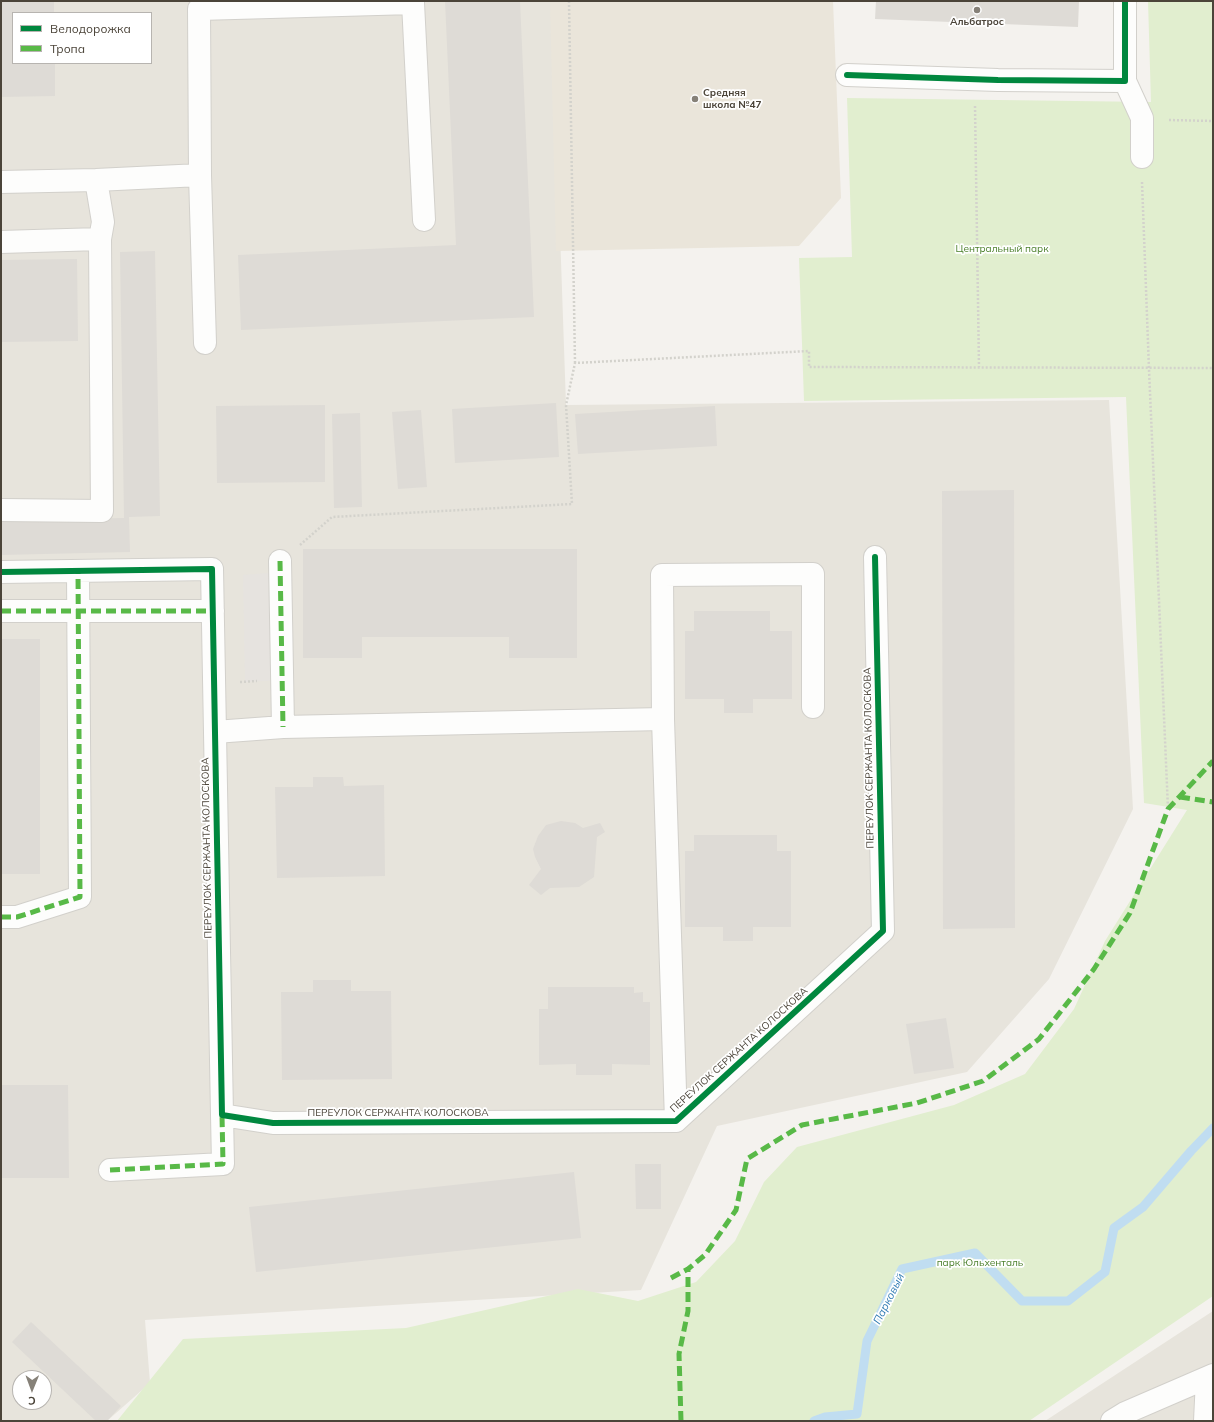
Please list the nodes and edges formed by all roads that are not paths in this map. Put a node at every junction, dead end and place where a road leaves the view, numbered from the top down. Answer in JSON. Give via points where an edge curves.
{"nodes":[{"id":1,"x":1125,"y":1,"type":"edge"},
{"id":2,"x":847,"y":75,"type":"dead end"},
{"id":3,"x":1125,"y":81,"type":"junction"},
{"id":4,"x":1142,"y":157,"type":"road end"},
{"id":5,"x":200,"y":174,"type":"junction"},
{"id":6,"x":96,"y":180,"type":"junction"},
{"id":7,"x":1,"y":182,"type":"edge"},
{"id":8,"x":424,"y":220,"type":"dead end"},
{"id":9,"x":100,"y":239,"type":"junction"},
{"id":10,"x":1,"y":242,"type":"edge"},
{"id":11,"x":205,"y":343,"type":"dead end"},
{"id":12,"x":1,"y":510,"type":"edge"},
{"id":13,"x":875,"y":557,"type":"dead end"},
{"id":14,"x":280,"y":561,"type":"dead end"},
{"id":15,"x":78,"y":571,"type":"junction"},
{"id":16,"x":1,"y":572,"type":"edge"},
{"id":17,"x":1,"y":611,"type":"edge"},
{"id":18,"x":213,"y":611,"type":"junction"},
{"id":19,"x":79,"y":612,"type":"junction"},
{"id":20,"x":813,"y":707,"type":"dead end"},
{"id":21,"x":663,"y":719,"type":"junction"},
{"id":22,"x":283,"y":727,"type":"junction"},
{"id":23,"x":215,"y":732,"type":"junction"},
{"id":24,"x":1,"y":918,"type":"edge"},
{"id":25,"x":222,"y":1114,"type":"junction"},
{"id":26,"x":676,"y":1122,"type":"junction"},
{"id":27,"x":110,"y":1170,"type":"dead end"},
{"id":28,"x":1210,"y":1377,"type":"edge"},
{"id":29,"x":1112,"y":1421,"type":"edge"},
{"id":30,"x":1205,"y":1421,"type":"edge"}],
"edges":[{"from":1,"to":3,"type":"street"},
{"from":2,"to":3,"type":"street"},
{"from":3,"to":4,"type":"street","via":[[1142,118]]},
{"from":5,"to":6,"type":"street"},
{"from":5,"to":8,"type":"street","via":[[199,9],[413,3]]},
{"from":5,"to":11,"type":"street"},
{"from":6,"to":7,"type":"street"},
{"from":6,"to":9,"type":"street","via":[[103,222]]},
{"from":9,"to":10,"type":"street"},
{"from":9,"to":12,"type":"street","via":[[102,511]]},
{"from":13,"to":26,"type":"street","name":"ПЕРЕУЛОК СЕРЖАНТА КОЛОСКОВА","via":[[883,931]]},
{"from":14,"to":22,"type":"street"},
{"from":15,"to":16,"type":"street","name":"ПЕРЕУЛОК СЕРЖАНТА КОЛОСКОВА"},
{"from":15,"to":18,"type":"street","name":"ПЕРЕУЛОК СЕРЖАНТА КОЛОСКОВА","via":[[212,569]]},
{"from":15,"to":19,"type":"street"},
{"from":17,"to":19,"type":"street"},
{"from":18,"to":19,"type":"street"},
{"from":18,"to":23,"type":"street","name":"ПЕРЕУЛОК СЕРЖАНТА КОЛОСКОВА"},
{"from":19,"to":24,"type":"street","via":[[80,897],[17,917]]},
{"from":20,"to":21,"type":"street","via":[[813,574],[662,575]]},
{"from":21,"to":22,"type":"street"},
{"from":21,"to":26,"type":"street"},
{"from":22,"to":23,"type":"street"},
{"from":23,"to":25,"type":"street","name":"ПЕРЕУЛОК СЕРЖАНТА КОЛОСКОВА"},
{"from":25,"to":26,"type":"street","name":"ПЕРЕУЛОК СЕРЖАНТА КОЛОСКОВА","via":[[273,1123]]},
{"from":25,"to":27,"type":"street","via":[[223,1164]]},
{"from":28,"to":29,"type":"street"},
{"from":28,"to":30,"type":"street"}]}
